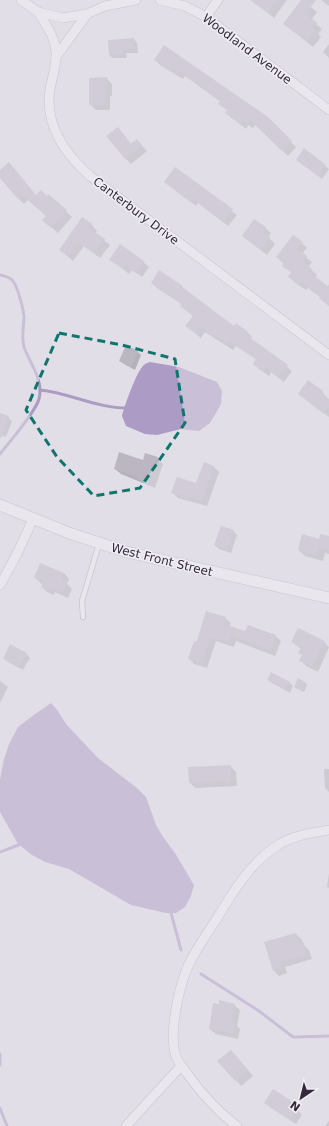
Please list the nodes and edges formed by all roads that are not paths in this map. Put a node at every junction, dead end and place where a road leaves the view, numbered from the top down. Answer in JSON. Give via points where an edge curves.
{"nodes":[{"id":1,"x":21,"y":0,"type":"edge"},
{"id":2,"x":136,"y":0,"type":"edge"},
{"id":3,"x":160,"y":0,"type":"edge"},
{"id":4,"x":218,"y":0,"type":"edge"},
{"id":5,"x":38,"y":12,"type":"junction"},
{"id":6,"x":87,"y":14,"type":"junction"},
{"id":7,"x":206,"y":17,"type":"junction"},
{"id":8,"x":56,"y":57,"type":"junction"},
{"id":9,"x":329,"y":110,"type":"edge"},
{"id":10,"x":329,"y":355,"type":"edge"},
{"id":11,"x":0,"y":505,"type":"edge"},
{"id":12,"x":33,"y":519,"type":"junction"},
{"id":13,"x":99,"y":544,"type":"junction"},
{"id":14,"x":0,"y":585,"type":"edge"},
{"id":15,"x":329,"y":598,"type":"edge"},
{"id":16,"x":83,"y":617,"type":"dead end"},
{"id":17,"x":329,"y":830,"type":"edge"},
{"id":18,"x":182,"y":1066,"type":"junction"},
{"id":19,"x":126,"y":1126,"type":"edge"},
{"id":20,"x":237,"y":1126,"type":"edge"}],
"edges":[{"from":1,"to":5,"type":"street"},
{"from":2,"to":6,"type":"street","via":[[105,6]]},
{"from":3,"to":7,"type":"street","name":"Woodland Avenue","via":[[185,6]]},
{"from":4,"to":7,"type":"street"},
{"from":5,"to":6,"type":"street","via":[[63,18]]},
{"from":5,"to":8,"type":"street","name":"Canterbury Drive","via":[[52,34]]},
{"from":6,"to":8,"type":"street"},
{"from":7,"to":9,"type":"street","name":"Woodland Avenue"},
{"from":8,"to":10,"type":"street","name":"Canterbury Drive","via":[[49,98],[52,123],[59,140],[77,165]]},
{"from":11,"to":12,"type":"street","name":"West Front Street"},
{"from":12,"to":13,"type":"street","name":"West Front Street"},
{"from":12,"to":14,"type":"street"},
{"from":13,"to":15,"type":"street","name":"West Front Street","via":[[161,561]]},
{"from":13,"to":16,"type":"lane","via":[[82,601]]},
{"from":17,"to":18,"type":"street","via":[[308,833],[280,843],[263,856],[237,885],[191,959],[183,982],[176,1010],[174,1035],[175,1054]]},
{"from":18,"to":19,"type":"street"},
{"from":18,"to":20,"type":"street","via":[[210,1104]]}]}
